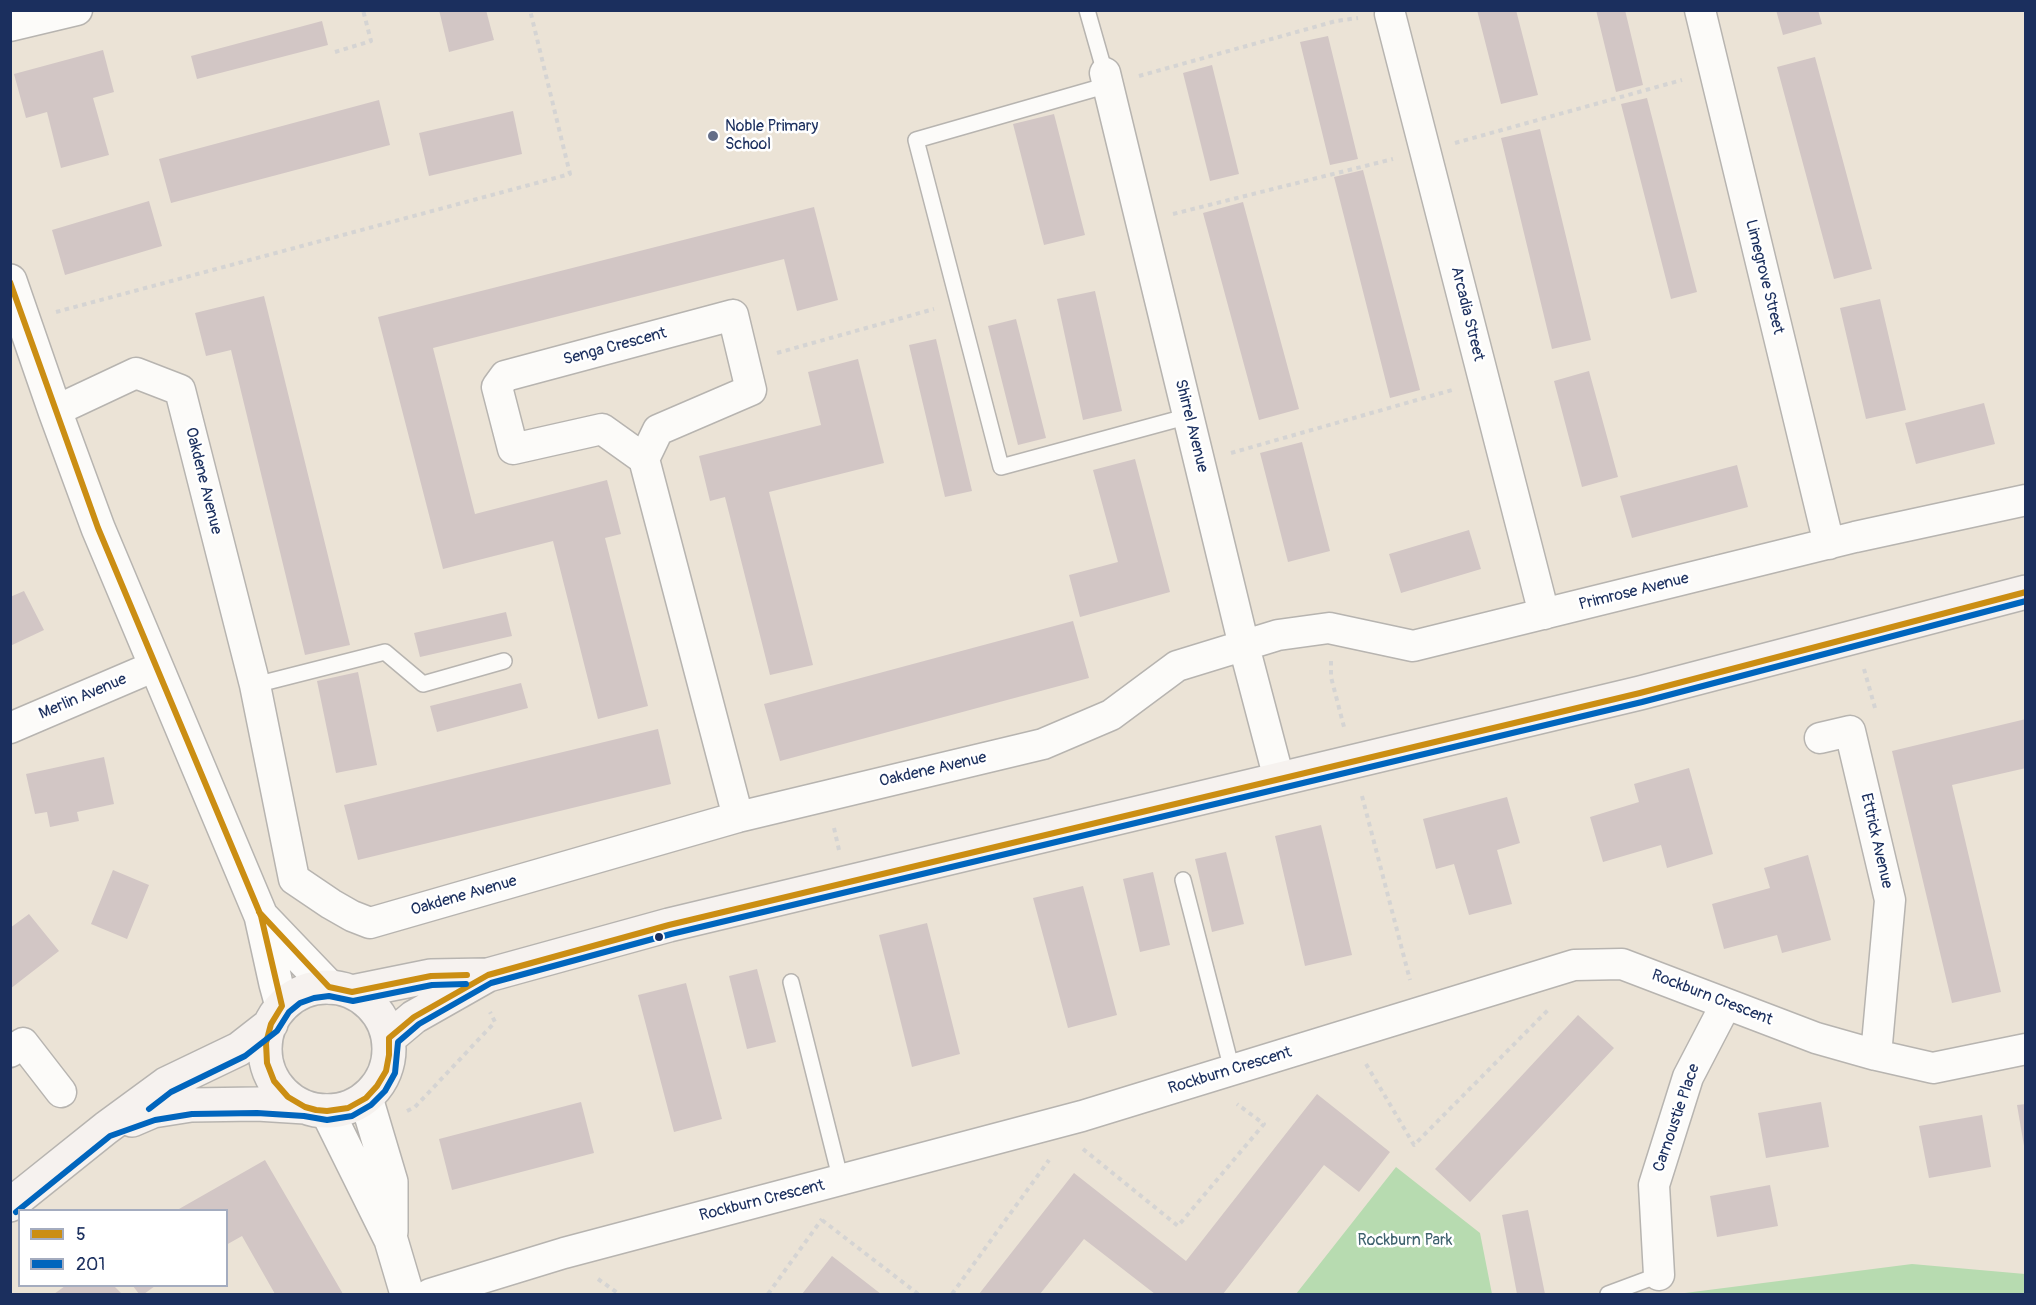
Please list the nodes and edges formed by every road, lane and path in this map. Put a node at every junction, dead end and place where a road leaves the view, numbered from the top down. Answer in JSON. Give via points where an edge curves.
{"nodes":[{"id":1,"x":77,"y":10,"type":"edge"},
{"id":2,"x":363,"y":10,"type":"edge"},
{"id":3,"x":530,"y":10,"type":"edge"},
{"id":4,"x":1087,"y":10,"type":"edge"},
{"id":5,"x":1700,"y":10,"type":"edge"},
{"id":6,"x":1390,"y":15,"type":"joint"},
{"id":7,"x":10,"y":26,"type":"edge"},
{"id":8,"x":335,"y":52,"type":"dead end"},
{"id":9,"x":1715,"y":73,"type":"junction"},
{"id":10,"x":1106,"y":79,"type":"junction"},
{"id":11,"x":1425,"y":151,"type":"junction"},
{"id":12,"x":1142,"y":221,"type":"junction"},
{"id":13,"x":10,"y":281,"type":"edge"},
{"id":14,"x":959,"y":304,"type":"junction"},
{"id":15,"x":24,"y":321,"type":"junction"},
{"id":16,"x":745,"y":363,"type":"junction"},
{"id":17,"x":1491,"y":407,"type":"junction"},
{"id":18,"x":55,"y":411,"type":"junction"},
{"id":19,"x":1189,"y":416,"type":"junction"},
{"id":20,"x":644,"y":459,"type":"junction"},
{"id":21,"x":1200,"y":462,"type":"junction"},
{"id":22,"x":2025,"y":500,"type":"edge"},
{"id":23,"x":1829,"y":544,"type":"junction"},
{"id":24,"x":2025,"y":592,"type":"edge"},
{"id":25,"x":1544,"y":614,"type":"junction"},
{"id":26,"x":1329,"y":628,"type":"junction"},
{"id":27,"x":1855,"y":636,"type":"junction"},
{"id":28,"x":1244,"y":646,"type":"junction"},
{"id":29,"x":504,"y":661,"type":"dead end"},
{"id":30,"x":155,"y":666,"type":"junction"},
{"id":31,"x":255,"y":686,"type":"junction"},
{"id":32,"x":10,"y":728,"type":"edge"},
{"id":33,"x":1850,"y":731,"type":"junction"},
{"id":34,"x":1820,"y":738,"type":"dead end"},
{"id":35,"x":1353,"y":762,"type":"junction"},
{"id":36,"x":1279,"y":779,"type":"junction"},
{"id":37,"x":827,"y":795,"type":"junction"},
{"id":38,"x":738,"y":817,"type":"junction"},
{"id":39,"x":1183,"y":880,"type":"dead end"},
{"id":40,"x":848,"y":882,"type":"junction"},
{"id":41,"x":261,"y":916,"type":"junction"},
{"id":42,"x":488,"y":975,"type":"junction"},
{"id":43,"x":791,"y":982,"type":"dead end"},
{"id":44,"x":341,"y":989,"type":"junction"},
{"id":45,"x":1726,"y":1004,"type":"junction"},
{"id":46,"x":1552,"y":1005,"type":"dead end"},
{"id":47,"x":1419,"y":1012,"type":"junction"},
{"id":48,"x":276,"y":1015,"type":"junction"},
{"id":49,"x":1348,"y":1034,"type":"junction"},
{"id":50,"x":389,"y":1038,"type":"junction"},
{"id":51,"x":2025,"y":1049,"type":"edge"},
{"id":52,"x":10,"y":1052,"type":"edge"},
{"id":53,"x":1876,"y":1055,"type":"junction"},
{"id":54,"x":1232,"y":1070,"type":"junction"},
{"id":55,"x":1202,"y":1079,"type":"junction"},
{"id":56,"x":61,"y":1092,"type":"dead end"},
{"id":57,"x":366,"y":1098,"type":"junction"},
{"id":58,"x":316,"y":1109,"type":"junction"},
{"id":59,"x":1074,"y":1126,"type":"junction"},
{"id":60,"x":106,"y":1128,"type":"junction"},
{"id":61,"x":840,"y":1180,"type":"junction"},
{"id":62,"x":10,"y":1205,"type":"edge"},
{"id":63,"x":822,"y":1220,"type":"junction"},
{"id":64,"x":391,"y":1240,"type":"junction"},
{"id":65,"x":1659,"y":1275,"type":"joint"},
{"id":66,"x":407,"y":1294,"type":"edge"},
{"id":67,"x":430,"y":1294,"type":"edge"},
{"id":68,"x":768,"y":1294,"type":"edge"},
{"id":69,"x":918,"y":1294,"type":"edge"},
{"id":70,"x":952,"y":1294,"type":"edge"},
{"id":71,"x":1608,"y":1294,"type":"edge"}],
"edges":[{"from":1,"to":7,"type":"street"},
{"from":2,"to":8,"type":"path","via":[[371,41]]},
{"from":3,"to":15,"type":"path","via":[[570,174]]},
{"from":4,"to":10,"type":"lane"},
{"from":5,"to":9,"type":"street","name":"Limegrove Street"},
{"from":6,"to":10,"type":"path","via":[[1336,21]]},
{"from":6,"to":11,"type":"street","name":"Arcadia Street"},
{"from":9,"to":11,"type":"path"},
{"from":9,"to":23,"type":"street","name":"Limegrove Street"},
{"from":10,"to":12,"type":"street","name":"Shirrel Avenue"},
{"from":10,"to":14,"type":"lane","via":[[916,140]]},
{"from":11,"to":12,"type":"path"},
{"from":11,"to":17,"type":"street","name":"Arcadia Street"},
{"from":12,"to":19,"type":"street","name":"Shirrel Avenue"},
{"from":13,"to":15,"type":"street"},
{"from":14,"to":16,"type":"path"},
{"from":14,"to":19,"type":"lane","via":[[1001,467]]},
{"from":15,"to":18,"type":"street"},
{"from":16,"to":20,"type":"street","name":"Senga Crescent","via":[[752,390],[658,430]]},
{"from":16,"to":20,"type":"street","name":"Senga Crescent","via":[[733,315],[505,376],[497,387],[513,449],[602,429]]},
{"from":17,"to":21,"type":"path","via":[[1450,390]]},
{"from":17,"to":25,"type":"street","name":"Arcadia Street"},
{"from":18,"to":30,"type":"street"},
{"from":18,"to":31,"type":"street","name":"Oakdene Avenue","via":[[136,373],[180,390]]},
{"from":19,"to":21,"type":"street","name":"Shirrel Avenue"},
{"from":20,"to":38,"type":"street"},
{"from":21,"to":28,"type":"street","name":"Shirrel Avenue"},
{"from":22,"to":23,"type":"street","name":"Primrose Avenue"},
{"from":23,"to":25,"type":"street","name":"Primrose Avenue"},
{"from":24,"to":27,"type":"main road"},
{"from":25,"to":26,"type":"street","name":"Primrose Avenue","via":[[1413,646]]},
{"from":26,"to":28,"type":"street","name":"Primrose Avenue","via":[[1278,635]]},
{"from":26,"to":35,"type":"path","via":[[1331,676]]},
{"from":27,"to":33,"type":"path","via":[[1876,711]]},
{"from":27,"to":35,"type":"main road"},
{"from":28,"to":36,"type":"street","name":"Shirrel Avenue"},
{"from":28,"to":37,"type":"street","name":"Oakdene Avenue","via":[[1177,666],[1111,715],[1042,744]]},
{"from":29,"to":31,"type":"lane","via":[[423,684],[384,652]]},
{"from":30,"to":32,"type":"street","name":"Merlin Avenue"},
{"from":30,"to":41,"type":"street"},
{"from":31,"to":38,"type":"street","name":"Oakdene Avenue","via":[[294,879],[331,904],[370,923]]},
{"from":33,"to":34,"type":"street"},
{"from":33,"to":53,"type":"street","name":"Ettrick Avenue","via":[[1890,900]]},
{"from":35,"to":36,"type":"main road"},
{"from":35,"to":47,"type":"path"},
{"from":36,"to":40,"type":"main road"},
{"from":37,"to":38,"type":"street","name":"Oakdene Avenue"},
{"from":37,"to":40,"type":"path"},
{"from":39,"to":54,"type":"lane"},
{"from":40,"to":42,"type":"main road","via":[[669,925]]},
{"from":41,"to":44,"type":"street"},
{"from":41,"to":48,"type":"street","via":[[276,984]]},
{"from":42,"to":44,"type":"main road","via":[[431,976]]},
{"from":42,"to":50,"type":"main road","via":[[414,1017]]},
{"from":43,"to":61,"type":"lane"},
{"from":44,"to":48,"type":"main road","via":[[312,988],[296,995]]},
{"from":44,"to":50,"type":"main road","via":[[369,1003],[382,1019]]},
{"from":45,"to":47,"type":"street","name":"Rockburn Crescent","via":[[1622,964],[1574,965]]},
{"from":45,"to":53,"type":"street","name":"Rockburn Crescent","via":[[1816,1038]]},
{"from":45,"to":65,"type":"street","name":"Carnoustie Place","via":[[1688,1077],[1654,1185]]},
{"from":46,"to":49,"type":"path","via":[[1414,1145]]},
{"from":47,"to":49,"type":"street","name":"Rockburn Crescent"},
{"from":48,"to":58,"type":"main road","via":[[266,1043],[267,1063],[274,1082],[288,1097]]},
{"from":48,"to":60,"type":"main road","via":[[239,1049],[166,1084]]},
{"from":49,"to":54,"type":"street","name":"Rockburn Crescent"},
{"from":50,"to":57,"type":"main road","via":[[386,1071]]},
{"from":51,"to":53,"type":"street","name":"Rockburn Crescent","via":[[1933,1068]]},
{"from":52,"to":56,"type":"street","via":[[23,1043]]},
{"from":54,"to":55,"type":"street","name":"Rockburn Crescent"},
{"from":55,"to":59,"type":"street","name":"Rockburn Crescent"},
{"from":55,"to":59,"type":"path","via":[[1264,1124],[1178,1226]]},
{"from":57,"to":58,"type":"main road","via":[[348,1108]]},
{"from":57,"to":64,"type":"street","via":[[391,1182]]},
{"from":58,"to":60,"type":"main road","via":[[191,1104],[153,1111]]},
{"from":58,"to":64,"type":"street"},
{"from":59,"to":61,"type":"street","name":"Rockburn Crescent"},
{"from":59,"to":70,"type":"path"},
{"from":60,"to":62,"type":"main road"},
{"from":61,"to":63,"type":"path"},
{"from":61,"to":67,"type":"street","name":"Rockburn Crescent","via":[[564,1252]]},
{"from":63,"to":68,"type":"path"},
{"from":63,"to":69,"type":"path"},
{"from":64,"to":66,"type":"street"},
{"from":65,"to":71,"type":"lane"}]}
